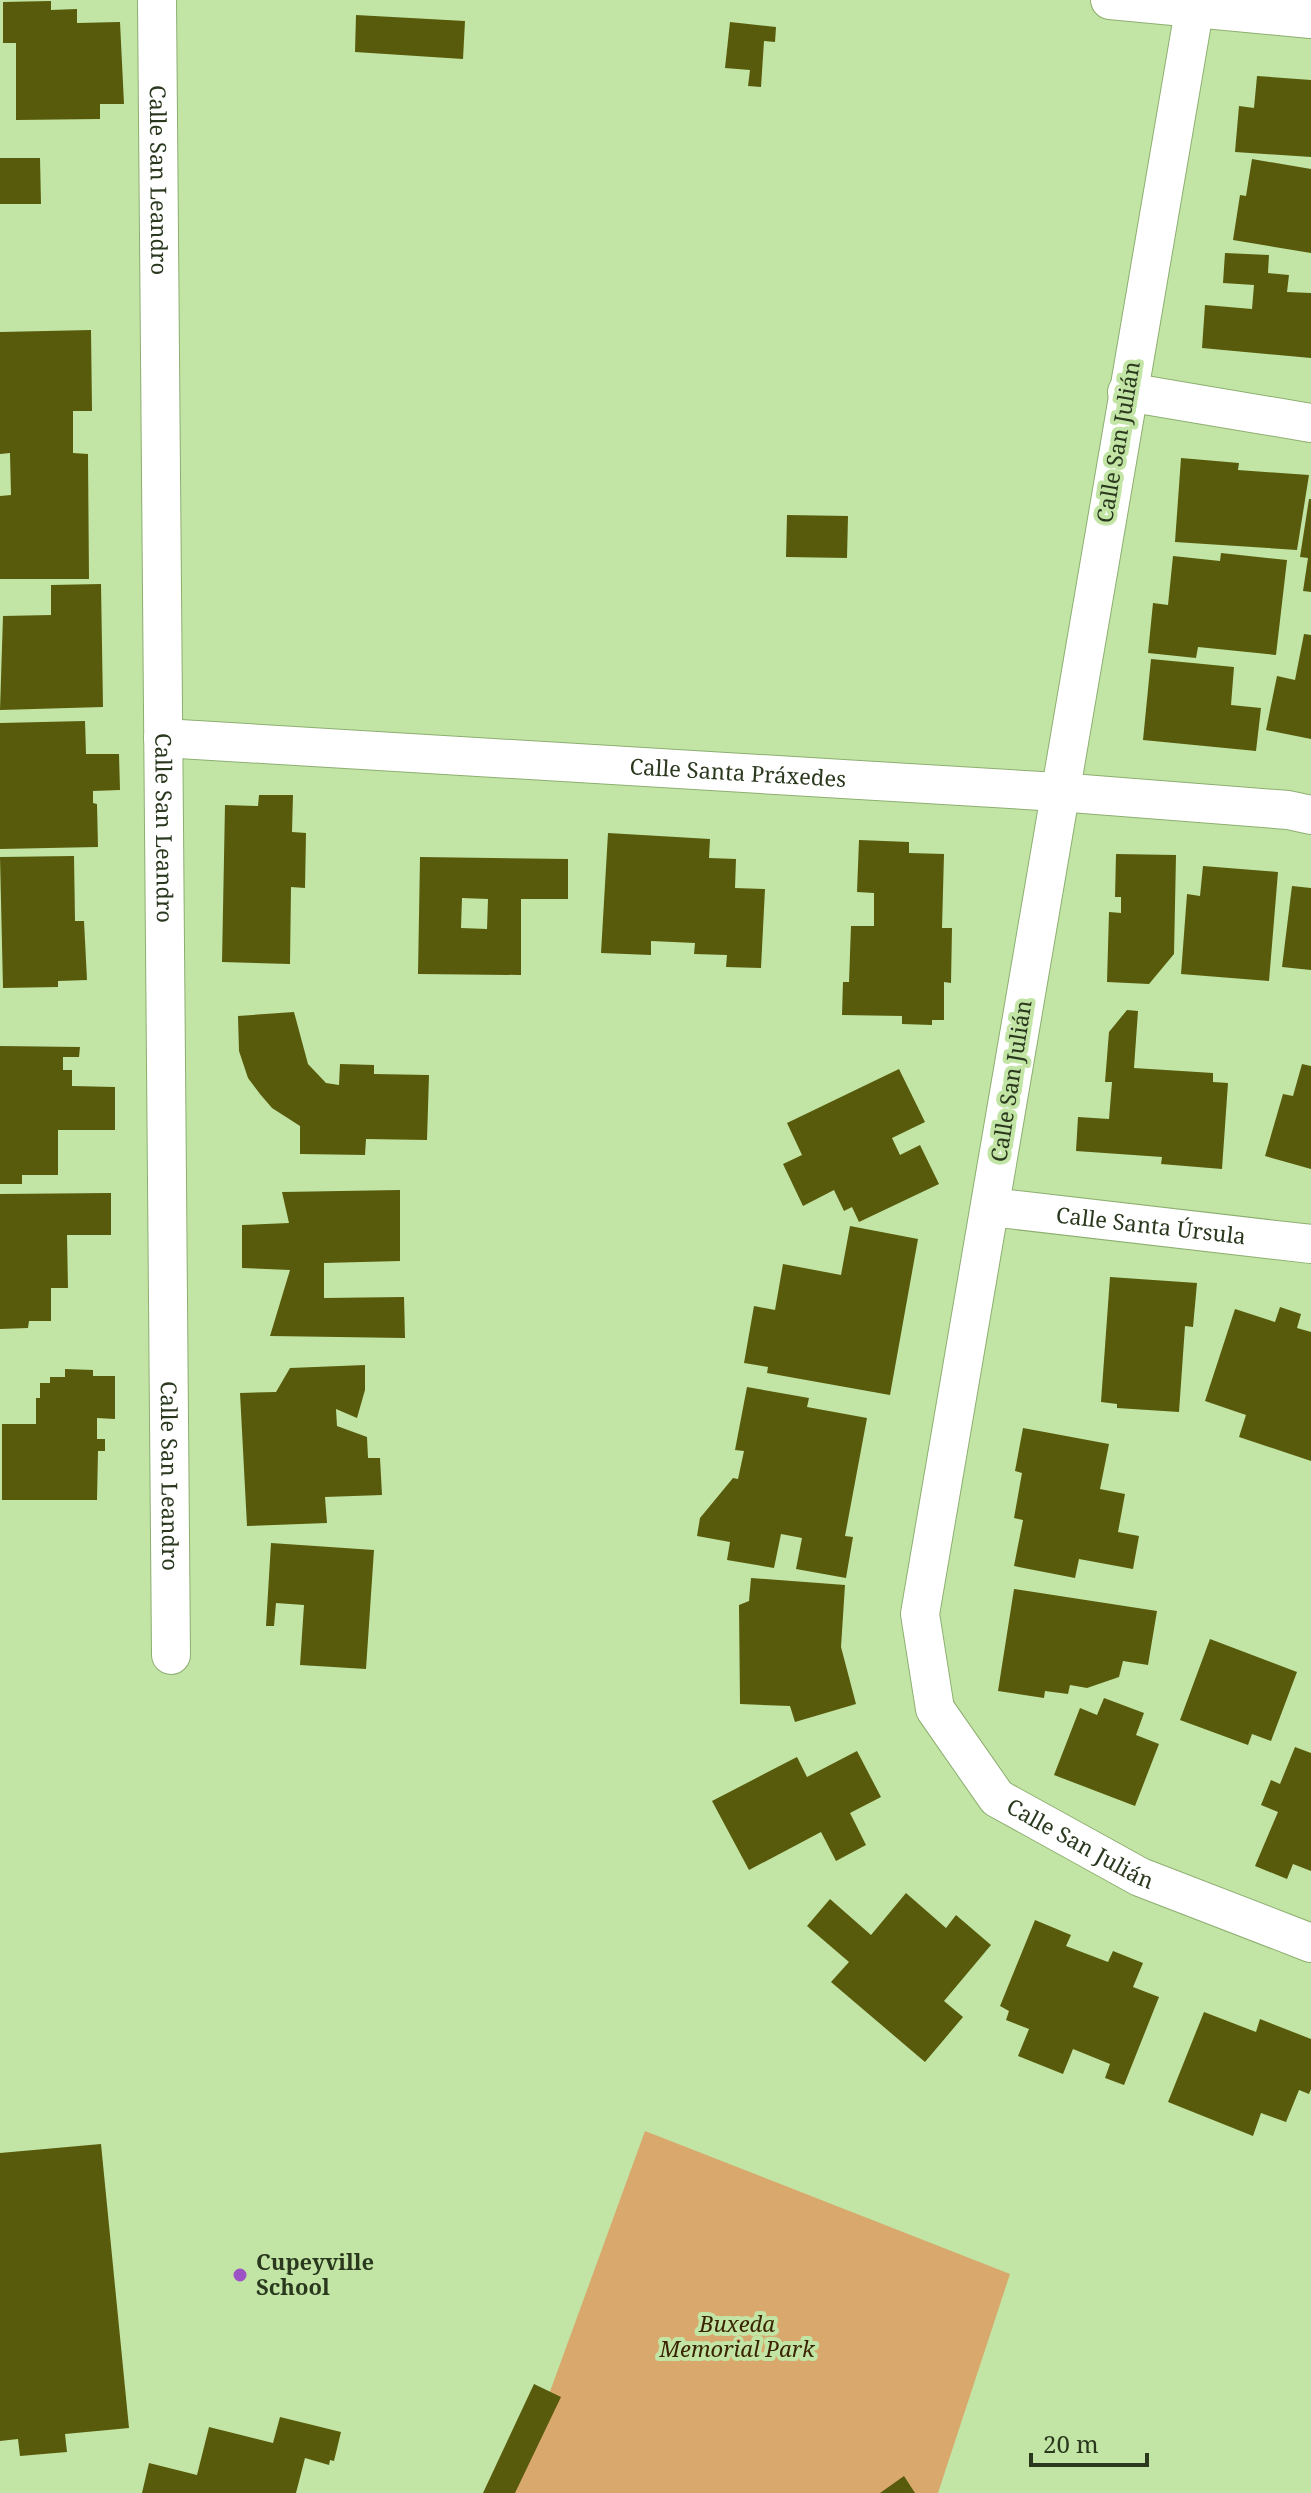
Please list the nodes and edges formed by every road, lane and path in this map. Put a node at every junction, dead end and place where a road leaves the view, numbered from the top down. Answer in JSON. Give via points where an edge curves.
{"nodes":[{"id":1,"x":157,"y":0,"type":"edge"},
{"id":2,"x":1110,"y":0,"type":"edge"},
{"id":3,"x":1195,"y":5,"type":"junction"},
{"id":4,"x":1311,"y":19,"type":"edge"},
{"id":5,"x":1127,"y":392,"type":"junction"},
{"id":6,"x":1311,"y":423,"type":"edge"},
{"id":7,"x":163,"y":738,"type":"junction"},
{"id":8,"x":1058,"y":792,"type":"junction"},
{"id":9,"x":1311,"y":815,"type":"edge"},
{"id":10,"x":990,"y":1207,"type":"junction"},
{"id":11,"x":1311,"y":1244,"type":"edge"},
{"id":12,"x":171,"y":1655,"type":"dead end"},
{"id":13,"x":1311,"y":1943,"type":"edge"}],
"edges":[{"from":1,"to":7,"type":"street","name":"Calle San Leandro"},
{"from":2,"to":3,"type":"street"},
{"from":3,"to":4,"type":"street"},
{"from":3,"to":5,"type":"street","name":"Calle San Julián"},
{"from":5,"to":6,"type":"street"},
{"from":5,"to":8,"type":"street","name":"Calle San Julián"},
{"from":7,"to":8,"type":"street","name":"Calle Santa Práxedes"},
{"from":7,"to":12,"type":"street","name":"Calle San Leandro"},
{"from":8,"to":9,"type":"street","name":"Calle Santa Práxedes"},
{"from":8,"to":10,"type":"street","name":"Calle San Julián"},
{"from":10,"to":11,"type":"street","name":"Calle Santa Úrsula"},
{"from":10,"to":13,"type":"street","name":"Calle San Julián","via":[[920,1614],[935,1709],[997,1798],[1140,1877]]}]}
